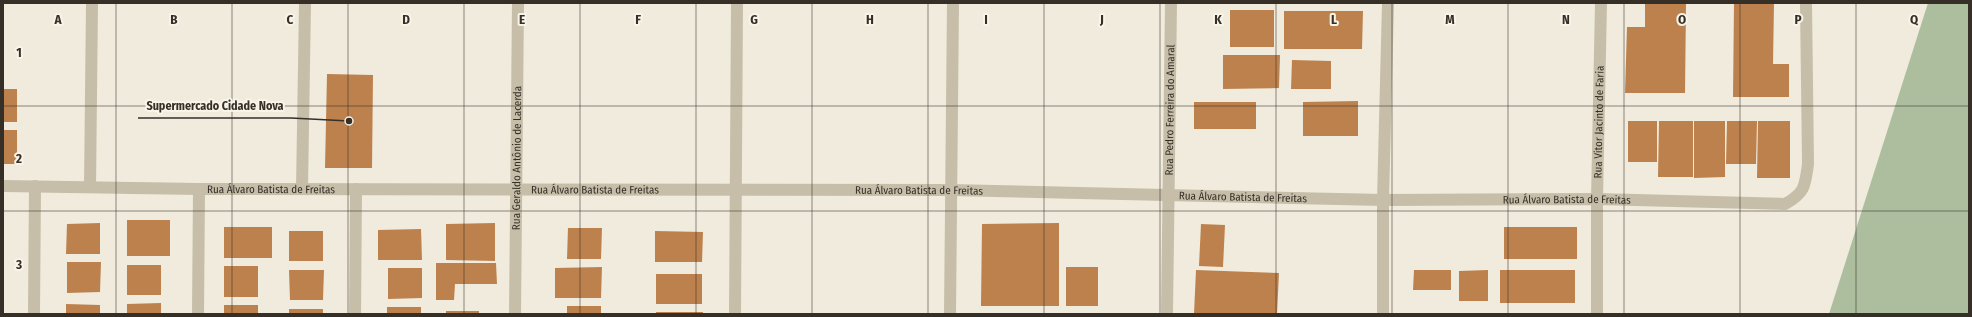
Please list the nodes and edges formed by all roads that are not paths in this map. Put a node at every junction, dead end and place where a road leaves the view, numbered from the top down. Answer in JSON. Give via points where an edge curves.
{"nodes":[{"id":1,"x":92,"y":3,"type":"edge"},
{"id":2,"x":305,"y":3,"type":"edge"},
{"id":3,"x":518,"y":3,"type":"edge"},
{"id":4,"x":737,"y":3,"type":"edge"},
{"id":5,"x":953,"y":3,"type":"edge"},
{"id":6,"x":1171,"y":3,"type":"edge"},
{"id":7,"x":1388,"y":3,"type":"edge"},
{"id":8,"x":1601,"y":3,"type":"edge"},
{"id":9,"x":1806,"y":3,"type":"edge"},
{"id":10,"x":3,"y":186,"type":"edge"},
{"id":11,"x":35,"y":186,"type":"junction"},
{"id":12,"x":90,"y":187,"type":"junction"},
{"id":13,"x":199,"y":189,"type":"junction"},
{"id":14,"x":302,"y":189,"type":"junction"},
{"id":15,"x":356,"y":189,"type":"junction"},
{"id":16,"x":736,"y":189,"type":"junction"},
{"id":17,"x":515,"y":190,"type":"junction"},
{"id":18,"x":950,"y":190,"type":"junction"},
{"id":19,"x":1169,"y":195,"type":"junction"},
{"id":20,"x":1597,"y":199,"type":"junction"},
{"id":21,"x":1383,"y":200,"type":"junction"},
{"id":22,"x":34,"y":314,"type":"edge"},
{"id":23,"x":198,"y":314,"type":"edge"},
{"id":24,"x":355,"y":314,"type":"edge"},
{"id":25,"x":515,"y":314,"type":"edge"},
{"id":26,"x":735,"y":314,"type":"edge"},
{"id":27,"x":950,"y":314,"type":"edge"},
{"id":28,"x":1167,"y":314,"type":"edge"},
{"id":29,"x":1384,"y":314,"type":"edge"},
{"id":30,"x":1597,"y":314,"type":"edge"}],
"edges":[{"from":1,"to":12,"type":"street"},
{"from":2,"to":14,"type":"street"},
{"from":3,"to":17,"type":"street","name":"Rua Geraldo Antônio de Lacerda"},
{"from":4,"to":16,"type":"street"},
{"from":5,"to":18,"type":"street"},
{"from":6,"to":19,"type":"street","name":"Rua Pedro Ferreira do Amaral"},
{"from":7,"to":21,"type":"street"},
{"from":8,"to":20,"type":"street","name":"Rua Vitor Jacinto de Faria"},
{"from":9,"to":20,"type":"street","name":"Rua Álvaro Batista de Freitas","via":[[1808,164],[1805,186],[1797,198],[1785,204]]},
{"from":10,"to":11,"type":"street","name":"Rua Álvaro Batista de Freitas"},
{"from":11,"to":12,"type":"street","name":"Rua Álvaro Batista de Freitas"},
{"from":11,"to":22,"type":"street"},
{"from":12,"to":13,"type":"street","name":"Rua Álvaro Batista de Freitas"},
{"from":13,"to":14,"type":"street","name":"Rua Álvaro Batista de Freitas"},
{"from":13,"to":23,"type":"street"},
{"from":14,"to":15,"type":"street","name":"Rua Álvaro Batista de Freitas"},
{"from":15,"to":17,"type":"street","name":"Rua Álvaro Batista de Freitas"},
{"from":15,"to":24,"type":"street"},
{"from":16,"to":17,"type":"street","name":"Rua Álvaro Batista de Freitas"},
{"from":16,"to":18,"type":"street","name":"Rua Álvaro Batista de Freitas"},
{"from":16,"to":26,"type":"street"},
{"from":17,"to":25,"type":"street","name":"Rua Geraldo Antônio de Lacerda"},
{"from":18,"to":19,"type":"street","name":"Rua Álvaro Batista de Freitas"},
{"from":18,"to":27,"type":"street"},
{"from":19,"to":21,"type":"street","name":"Rua Álvaro Batista de Freitas"},
{"from":19,"to":28,"type":"street","name":"Rua Pedro Ferreira do Amaral"},
{"from":20,"to":21,"type":"street","name":"Rua Álvaro Batista de Freitas"},
{"from":20,"to":30,"type":"street","name":"Rua Vitor Jacinto de Faria"},
{"from":21,"to":29,"type":"street"}]}
